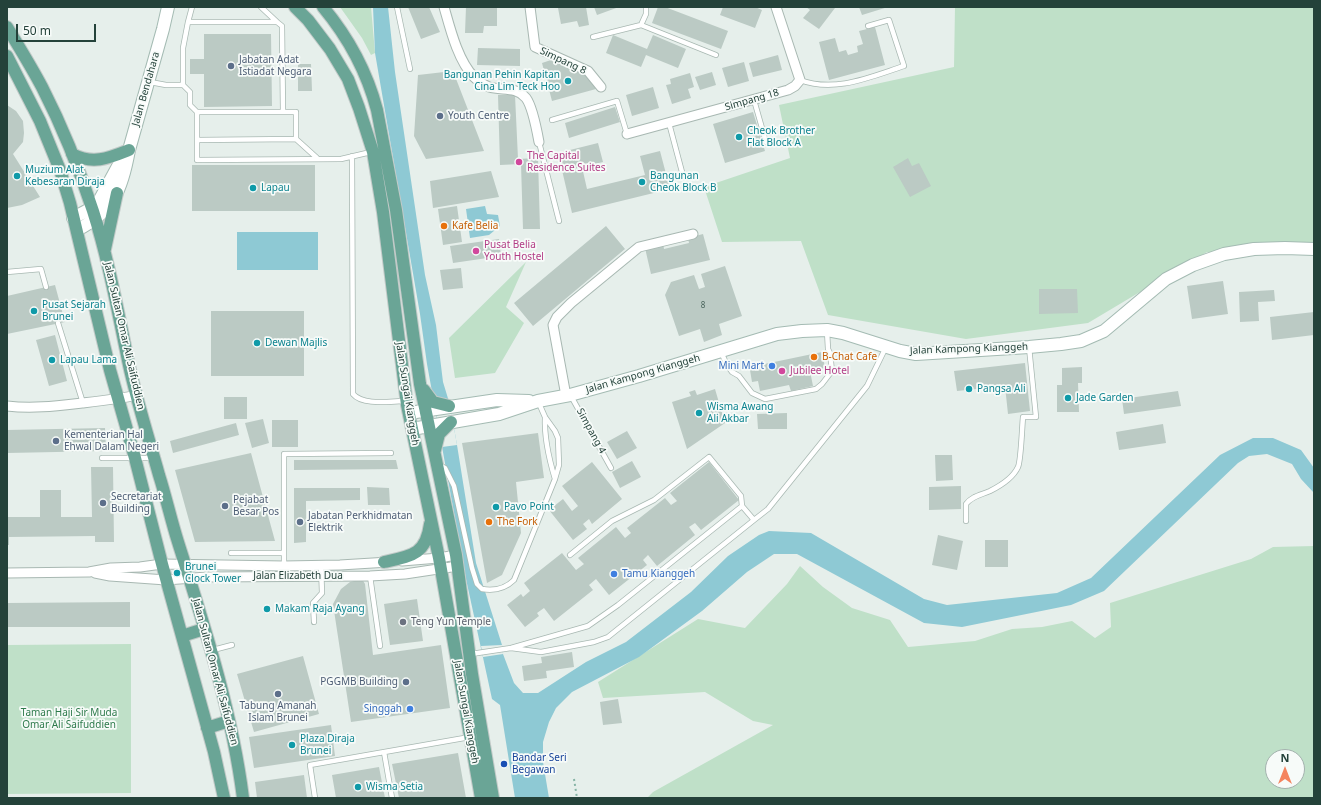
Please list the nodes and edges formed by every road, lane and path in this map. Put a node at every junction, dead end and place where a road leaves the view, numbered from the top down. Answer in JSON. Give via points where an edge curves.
{"nodes":[{"id":1,"x":168,"y":7,"type":"edge"},
{"id":2,"x":175,"y":7,"type":"edge"},
{"id":3,"x":192,"y":7,"type":"edge"},
{"id":4,"x":261,"y":7,"type":"edge"},
{"id":5,"x":295,"y":7,"type":"edge"},
{"id":6,"x":323,"y":7,"type":"edge"},
{"id":7,"x":398,"y":7,"type":"edge"},
{"id":8,"x":444,"y":7,"type":"edge"},
{"id":9,"x":530,"y":7,"type":"edge"},
{"id":10,"x":646,"y":7,"type":"edge"},
{"id":11,"x":776,"y":7,"type":"edge"},
{"id":12,"x":188,"y":22,"type":"junction"},
{"id":13,"x":278,"y":22,"type":"junction"},
{"id":14,"x":640,"y":25,"type":"junction"},
{"id":15,"x":868,"y":26,"type":"dead end"},
{"id":16,"x":7,"y":27,"type":"edge"},
{"id":17,"x":163,"y":29,"type":"junction"},
{"id":18,"x":593,"y":37,"type":"dead end"},
{"id":19,"x":716,"y":55,"type":"dead end"},
{"id":20,"x":7,"y":56,"type":"edge"},
{"id":21,"x":410,"y":69,"type":"dead end"},
{"id":22,"x":800,"y":80,"type":"junction"},
{"id":23,"x":148,"y":81,"type":"junction"},
{"id":24,"x":183,"y":85,"type":"junction"},
{"id":25,"x":601,"y":87,"type":"dead end"},
{"id":26,"x":754,"y":100,"type":"junction"},
{"id":27,"x":197,"y":112,"type":"junction"},
{"id":28,"x":283,"y":112,"type":"junction"},
{"id":29,"x":552,"y":120,"type":"dead end"},
{"id":30,"x":669,"y":123,"type":"junction"},
{"id":31,"x":627,"y":134,"type":"joint"},
{"id":32,"x":296,"y":139,"type":"junction"},
{"id":33,"x":197,"y":140,"type":"junction"},
{"id":34,"x":539,"y":142,"type":"joint"},
{"id":35,"x":766,"y":142,"type":"dead end"},
{"id":36,"x":129,"y":150,"type":"junction"},
{"id":37,"x":373,"y":152,"type":"junction"},
{"id":38,"x":72,"y":154,"type":"junction"},
{"id":39,"x":352,"y":156,"type":"junction"},
{"id":40,"x":317,"y":158,"type":"junction"},
{"id":41,"x":682,"y":172,"type":"dead end"},
{"id":42,"x":117,"y":193,"type":"junction"},
{"id":43,"x":92,"y":208,"type":"junction"},
{"id":44,"x":73,"y":218,"type":"junction"},
{"id":45,"x":96,"y":219,"type":"junction"},
{"id":46,"x":559,"y":221,"type":"dead end"},
{"id":47,"x":77,"y":230,"type":"junction"},
{"id":48,"x":693,"y":234,"type":"dead end"},
{"id":49,"x":1314,"y":249,"type":"edge"},
{"id":50,"x":104,"y":252,"type":"junction"},
{"id":51,"x":7,"y":272,"type":"edge"},
{"id":52,"x":46,"y":287,"type":"dead end"},
{"id":53,"x":58,"y":324,"type":"dead end"},
{"id":54,"x":827,"y":330,"type":"junction"},
{"id":55,"x":886,"y":347,"type":"junction"},
{"id":56,"x":1029,"y":347,"type":"junction"},
{"id":57,"x":721,"y":352,"type":"junction"},
{"id":58,"x":137,"y":395,"type":"junction"},
{"id":59,"x":568,"y":395,"type":"junction"},
{"id":60,"x":118,"y":399,"type":"junction"},
{"id":61,"x":538,"y":401,"type":"junction"},
{"id":62,"x":83,"y":403,"type":"junction"},
{"id":63,"x":7,"y":406,"type":"edge"},
{"id":64,"x":408,"y":407,"type":"junction"},
{"id":65,"x":431,"y":407,"type":"junction"},
{"id":66,"x":546,"y":417,"type":"junction"},
{"id":67,"x":435,"y":428,"type":"junction"},
{"id":68,"x":412,"y":429,"type":"junction"},
{"id":69,"x":391,"y":453,"type":"dead end"},
{"id":70,"x":102,"y":458,"type":"dead end"},
{"id":71,"x":135,"y":458,"type":"junction"},
{"id":72,"x":155,"y":458,"type":"junction"},
{"id":73,"x":439,"y":461,"type":"junction"},
{"id":74,"x":611,"y":468,"type":"dead end"},
{"id":75,"x":555,"y":479,"type":"junction"},
{"id":76,"x":742,"y":506,"type":"junction"},
{"id":77,"x":431,"y":516,"type":"junction"},
{"id":78,"x":754,"y":520,"type":"junction"},
{"id":79,"x":966,"y":520,"type":"dead end"},
{"id":80,"x":231,"y":553,"type":"dead end"},
{"id":81,"x":284,"y":553,"type":"junction"},
{"id":82,"x":570,"y":555,"type":"dead end"},
{"id":83,"x":457,"y":561,"type":"junction"},
{"id":84,"x":384,"y":562,"type":"junction"},
{"id":85,"x":185,"y":563,"type":"junction"},
{"id":86,"x":440,"y":563,"type":"junction"},
{"id":87,"x":162,"y":564,"type":"junction"},
{"id":88,"x":284,"y":566,"type":"junction"},
{"id":89,"x":321,"y":566,"type":"junction"},
{"id":90,"x":89,"y":572,"type":"junction"},
{"id":91,"x":7,"y":573,"type":"edge"},
{"id":92,"x":284,"y":576,"type":"junction"},
{"id":93,"x":322,"y":576,"type":"junction"},
{"id":94,"x":370,"y":576,"type":"junction"},
{"id":95,"x":190,"y":579,"type":"junction"},
{"id":96,"x":166,"y":580,"type":"junction"},
{"id":97,"x":314,"y":622,"type":"dead end"},
{"id":98,"x":204,"y":629,"type":"junction"},
{"id":99,"x":182,"y":636,"type":"junction"},
{"id":100,"x":232,"y":644,"type":"dead end"},
{"id":101,"x":380,"y":646,"type":"dead end"},
{"id":102,"x":511,"y":648,"type":"junction"},
{"id":103,"x":210,"y":650,"type":"junction"},
{"id":104,"x":474,"y":653,"type":"junction"},
{"id":105,"x":229,"y":721,"type":"junction"},
{"id":106,"x":207,"y":728,"type":"junction"},
{"id":107,"x":470,"y":737,"type":"junction"},
{"id":108,"x":384,"y":752,"type":"junction"},
{"id":109,"x":574,"y":779,"type":"dead end"},
{"id":110,"x":224,"y":798,"type":"edge"},
{"id":111,"x":243,"y":798,"type":"edge"},
{"id":112,"x":315,"y":798,"type":"edge"},
{"id":113,"x":392,"y":798,"type":"edge"},
{"id":114,"x":481,"y":798,"type":"edge"},
{"id":115,"x":493,"y":798,"type":"edge"},
{"id":116,"x":577,"y":798,"type":"edge"}],
"edges":[{"from":1,"to":17,"type":"main road","name":"Jalan Bendahara"},
{"from":2,"to":17,"type":"main road","name":"Jalan Bendahara"},
{"from":3,"to":12,"type":"lane"},
{"from":4,"to":13,"type":"lane"},
{"from":5,"to":37,"type":"main road","name":"Jalan Sungai Kianggeh","via":[[330,49],[348,79]]},
{"from":6,"to":65,"type":"main road","name":"Jalan Sungai Kianggeh","via":[[340,28],[354,52],[373,94],[396,210],[420,384]]},
{"from":7,"to":21,"type":"lane"},
{"from":8,"to":34,"type":"street","via":[[462,59],[469,71],[489,87],[509,89],[526,98]]},
{"from":9,"to":25,"type":"street","name":"Simpang 8","via":[[534,48],[588,71]]},
{"from":10,"to":14,"type":"lane","via":[[646,14]]},
{"from":11,"to":22,"type":"street"},
{"from":12,"to":13,"type":"lane"},
{"from":12,"to":24,"type":"lane","via":[[183,48]]},
{"from":13,"to":28,"type":"lane","via":[[282,26]]},
{"from":14,"to":18,"type":"lane"},
{"from":14,"to":19,"type":"lane"},
{"from":15,"to":22,"type":"lane","via":[[889,20],[904,66],[837,85]]},
{"from":16,"to":38,"type":"main road","name":"Jalan Sultan Omar Ali Saifuddien","via":[[42,86]]},
{"from":17,"to":23,"type":"main road","name":"Jalan Bendahara"},
{"from":20,"to":44,"type":"main road","name":"Jalan Sultan Omar Ali Saifuddien","via":[[50,145],[60,170]]},
{"from":22,"to":26,"type":"street","name":"Simpang 18","via":[[788,90]]},
{"from":23,"to":24,"type":"lane"},
{"from":23,"to":36,"type":"main road","name":"Jalan Bendahara"},
{"from":24,"to":27,"type":"lane","via":[[190,92],[190,105]]},
{"from":26,"to":30,"type":"street","name":"Simpang 18"},
{"from":26,"to":35,"type":"lane"},
{"from":27,"to":28,"type":"lane"},
{"from":27,"to":33,"type":"lane"},
{"from":28,"to":32,"type":"lane","via":[[296,112]]},
{"from":29,"to":31,"type":"lane","via":[[617,101]]},
{"from":30,"to":31,"type":"street","name":"Simpang 18"},
{"from":30,"to":41,"type":"lane"},
{"from":32,"to":33,"type":"lane"},
{"from":32,"to":40,"type":"lane"},
{"from":33,"to":40,"type":"lane","via":[[198,160]]},
{"from":34,"to":46,"type":"lane"},
{"from":36,"to":38,"type":"main road","via":[[98,160],[81,159]]},
{"from":36,"to":42,"type":"main road","name":"Jalan Bendahara"},
{"from":36,"to":43,"type":"main road","name":"Jalan Bendahara","via":[[116,168],[99,201]]},
{"from":37,"to":39,"type":"lane"},
{"from":37,"to":64,"type":"main road","name":"Jalan Sungai Kianggeh"},
{"from":38,"to":43,"type":"main road","name":"Jalan Sultan Omar Ali Saifuddien"},
{"from":39,"to":40,"type":"lane","via":[[340,159]]},
{"from":39,"to":64,"type":"lane","via":[[353,394],[366,401]]},
{"from":42,"to":45,"type":"main road","name":"Jalan Bendahara"},
{"from":42,"to":50,"type":"main road"},
{"from":43,"to":44,"type":"main road","name":"Jalan Bendahara"},
{"from":43,"to":45,"type":"main road","name":"Jalan Sultan Omar Ali Saifuddien"},
{"from":44,"to":47,"type":"main road","name":"Jalan Sultan Omar Ali Saifuddien"},
{"from":45,"to":47,"type":"main road","name":"Jalan Bendahara"},
{"from":45,"to":50,"type":"main road","name":"Jalan Sultan Omar Ali Saifuddien"},
{"from":47,"to":60,"type":"main road","name":"Jalan Sultan Omar Ali Saifuddien"},
{"from":48,"to":59,"type":"street","via":[[639,247],[557,317],[553,325]]},
{"from":49,"to":56,"type":"main road","name":"Jalan Kampong Kianggeh","via":[[1285,248],[1224,254],[1193,265],[1166,279],[1104,331],[1081,341]]},
{"from":50,"to":58,"type":"main road","name":"Jalan Sultan Omar Ali Saifuddien"},
{"from":51,"to":52,"type":"lane","via":[[41,269]]},
{"from":53,"to":62,"type":"lane"},
{"from":54,"to":55,"type":"main road","name":"Jalan Kampong Kianggeh"},
{"from":54,"to":57,"type":"main road","name":"Jalan Kampong Kianggeh","via":[[777,334]]},
{"from":54,"to":57,"type":"lane","via":[[832,371],[816,389],[765,399],[752,393],[739,376],[732,372]]},
{"from":55,"to":56,"type":"main road","name":"Jalan Kampong Kianggeh","via":[[916,354]]},
{"from":55,"to":78,"type":"lane","via":[[867,386],[768,509]]},
{"from":56,"to":79,"type":"lane","via":[[1036,417],[1023,417],[1019,466],[1009,479],[991,491],[969,499],[966,504]]},
{"from":57,"to":59,"type":"main road","name":"Jalan Kampong Kianggeh"},
{"from":58,"to":60,"type":"street"},
{"from":58,"to":72,"type":"main road","name":"Jalan Sultan Omar Ali Saifuddien"},
{"from":59,"to":61,"type":"main road","name":"Jalan Kampong Kianggeh"},
{"from":59,"to":74,"type":"lane","name":"Simpang 4"},
{"from":60,"to":62,"type":"street"},
{"from":60,"to":71,"type":"main road","name":"Jalan Sultan Omar Ali Saifuddien"},
{"from":61,"to":65,"type":"main road","name":"Jalan Kampong Kianggeh","via":[[496,400]]},
{"from":61,"to":66,"type":"lane"},
{"from":61,"to":67,"type":"main road","name":"Jalan Kampong Kianggeh","via":[[499,414],[456,421]]},
{"from":62,"to":63,"type":"street","via":[[50,408]]},
{"from":64,"to":65,"type":"main road"},
{"from":64,"to":68,"type":"main road","name":"Jalan Sungai Kianggeh"},
{"from":65,"to":67,"type":"main road","name":"Jalan Sungai Kianggeh"},
{"from":66,"to":75,"type":"lane","via":[[546,437]]},
{"from":66,"to":75,"type":"lane","via":[[558,438],[559,465]]},
{"from":67,"to":68,"type":"main road"},
{"from":67,"to":73,"type":"main road","name":"Jalan Sungai Kianggeh"},
{"from":68,"to":77,"type":"main road","name":"Jalan Sungai Kianggeh"},
{"from":69,"to":81,"type":"lane","via":[[284,454]]},
{"from":70,"to":71,"type":"lane"},
{"from":71,"to":72,"type":"lane"},
{"from":71,"to":87,"type":"main road","name":"Jalan Sultan Omar Ali Saifuddien"},
{"from":72,"to":85,"type":"main road","name":"Jalan Sultan Omar Ali Saifuddien"},
{"from":73,"to":75,"type":"lane","via":[[456,492],[472,568],[482,589],[495,590],[509,585],[514,580]]},
{"from":73,"to":83,"type":"main road","name":"Jalan Sungai Kianggeh"},
{"from":76,"to":78,"type":"lane"},
{"from":76,"to":82,"type":"lane","via":[[741,496],[709,457],[654,500],[612,521]]},
{"from":76,"to":102,"type":"lane","via":[[588,626]]},
{"from":77,"to":84,"type":"main road","via":[[426,541],[420,549],[411,555]]},
{"from":77,"to":86,"type":"main road","name":"Jalan Sungai Kianggeh"},
{"from":78,"to":102,"type":"lane","via":[[608,637],[541,652]]},
{"from":80,"to":81,"type":"lane"},
{"from":81,"to":88,"type":"lane"},
{"from":83,"to":86,"type":"street","name":"Jalan Elizabeth Dua"},
{"from":83,"to":104,"type":"main road","name":"Jalan Sungai Kianggeh"},
{"from":84,"to":86,"type":"street","name":"Jalan Elizabeth Dua"},
{"from":84,"to":89,"type":"street","name":"Jalan Elizabeth Dua"},
{"from":85,"to":87,"type":"street","name":"Jalan Elizabeth Dua"},
{"from":85,"to":88,"type":"street","name":"Jalan Elizabeth Dua"},
{"from":85,"to":95,"type":"main road","name":"Jalan Sultan Omar Ali Saifuddien"},
{"from":86,"to":94,"type":"street","name":"Jalan Elizabeth Dua","via":[[405,574]]},
{"from":86,"to":107,"type":"main road","name":"Jalan Sungai Kianggeh"},
{"from":87,"to":90,"type":"street","name":"Jalan Elizabeth Dua"},
{"from":87,"to":96,"type":"main road","name":"Jalan Sultan Omar Ali Saifuddien"},
{"from":88,"to":89,"type":"street","name":"Jalan Elizabeth Dua"},
{"from":88,"to":92,"type":"lane"},
{"from":89,"to":93,"type":"lane"},
{"from":90,"to":91,"type":"street","name":"Jalan Elizabeth Dua"},
{"from":90,"to":96,"type":"street","name":"Jalan Elizabeth Dua"},
{"from":92,"to":93,"type":"street","name":"Jalan Elizabeth Dua"},
{"from":92,"to":95,"type":"street","name":"Jalan Elizabeth Dua"},
{"from":93,"to":94,"type":"street","name":"Jalan Elizabeth Dua"},
{"from":93,"to":97,"type":"lane","via":[[322,594],[313,604]]},
{"from":94,"to":101,"type":"lane"},
{"from":95,"to":96,"type":"street","name":"Jalan Elizabeth Dua"},
{"from":95,"to":98,"type":"main road","name":"Jalan Sultan Omar Ali Saifuddien"},
{"from":96,"to":99,"type":"main road","name":"Jalan Sultan Omar Ali Saifuddien"},
{"from":98,"to":99,"type":"main road"},
{"from":98,"to":103,"type":"main road","name":"Jalan Sultan Omar Ali Saifuddien"},
{"from":99,"to":106,"type":"main road","name":"Jalan Sultan Omar Ali Saifuddien"},
{"from":100,"to":103,"type":"lane"},
{"from":102,"to":104,"type":"lane"},
{"from":103,"to":105,"type":"main road","name":"Jalan Sultan Omar Ali Saifuddien"},
{"from":104,"to":115,"type":"main road","name":"Jalan Sungai Kianggeh"},
{"from":105,"to":106,"type":"main road"},
{"from":105,"to":111,"type":"main road","name":"Jalan Sultan Omar Ali Saifuddien"},
{"from":106,"to":110,"type":"main road","name":"Jalan Sultan Omar Ali Saifuddien"},
{"from":107,"to":108,"type":"lane"},
{"from":107,"to":114,"type":"main road","name":"Jalan Sungai Kianggeh"},
{"from":108,"to":112,"type":"lane","via":[[310,765]]},
{"from":108,"to":113,"type":"lane"},
{"from":109,"to":116,"type":"path"}]}
